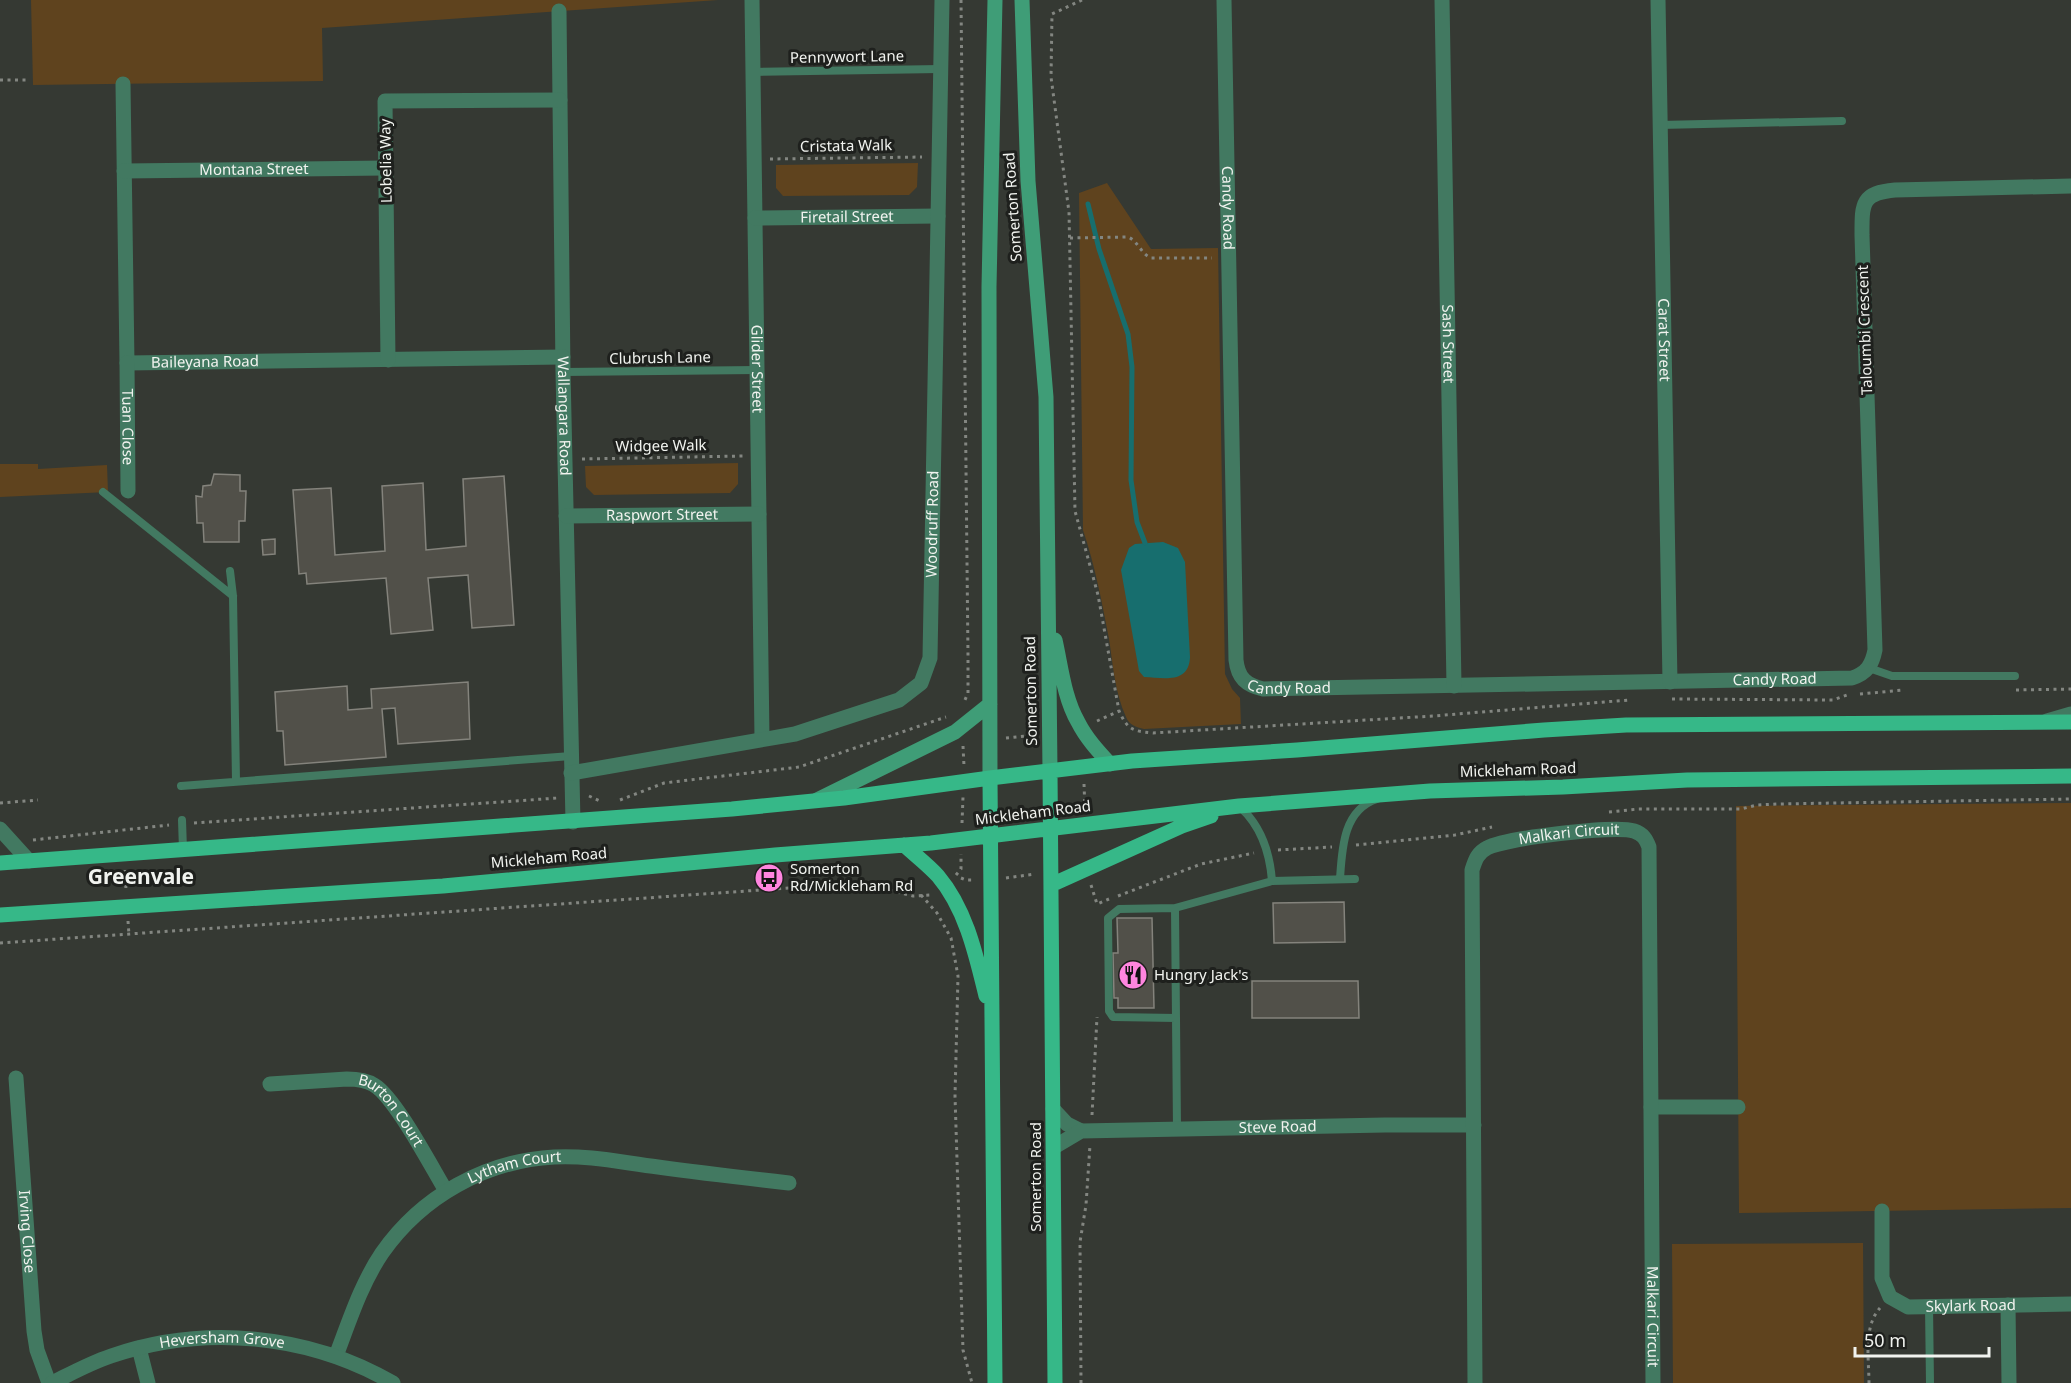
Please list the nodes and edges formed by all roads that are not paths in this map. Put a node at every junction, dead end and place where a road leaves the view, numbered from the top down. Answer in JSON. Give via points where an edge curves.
{"nodes":[{"id":1,"x":752,"y":0,"type":"edge"},
{"id":2,"x":942,"y":0,"type":"edge"},
{"id":3,"x":994,"y":0,"type":"edge"},
{"id":4,"x":1022,"y":0,"type":"edge"},
{"id":5,"x":1224,"y":0,"type":"edge"},
{"id":6,"x":1442,"y":0,"type":"edge"},
{"id":7,"x":1658,"y":0,"type":"edge"},
{"id":8,"x":559,"y":11,"type":"dead end"},
{"id":9,"x":940,"y":69,"type":"junction"},
{"id":10,"x":753,"y":72,"type":"junction"},
{"id":11,"x":123,"y":84,"type":"dead end"},
{"id":12,"x":560,"y":100,"type":"junction"},
{"id":13,"x":1842,"y":121,"type":"dead end"},
{"id":14,"x":1660,"y":125,"type":"junction"},
{"id":15,"x":386,"y":168,"type":"junction"},
{"id":16,"x":124,"y":171,"type":"junction"},
{"id":17,"x":2071,"y":186,"type":"edge"},
{"id":18,"x":938,"y":216,"type":"junction"},
{"id":19,"x":755,"y":218,"type":"junction"},
{"id":20,"x":388,"y":360,"type":"junction"},
{"id":21,"x":127,"y":363,"type":"junction"},
{"id":22,"x":563,"y":365,"type":"junction"},
{"id":23,"x":757,"y":370,"type":"junction"},
{"id":24,"x":128,"y":491,"type":"dead end"},
{"id":25,"x":103,"y":492,"type":"dead end"},
{"id":26,"x":759,"y":514,"type":"junction"},
{"id":27,"x":566,"y":516,"type":"junction"},
{"id":28,"x":230,"y":571,"type":"dead end"},
{"id":29,"x":233,"y":596,"type":"junction"},
{"id":30,"x":1048,"y":614,"type":"junction"},
{"id":31,"x":1869,"y":668,"type":"junction"},
{"id":32,"x":2015,"y":676,"type":"dead end"},
{"id":33,"x":1670,"y":682,"type":"junction"},
{"id":34,"x":1454,"y":686,"type":"junction"},
{"id":35,"x":990,"y":704,"type":"junction"},
{"id":36,"x":2071,"y":714,"type":"edge"},
{"id":37,"x":2044,"y":721,"type":"junction"},
{"id":38,"x":2071,"y":722,"type":"edge"},
{"id":39,"x":762,"y":738,"type":"junction"},
{"id":40,"x":571,"y":756,"type":"junction"},
{"id":41,"x":1110,"y":764,"type":"junction"},
{"id":42,"x":1050,"y":771,"type":"junction"},
{"id":43,"x":571,"y":773,"type":"junction"},
{"id":44,"x":2071,"y":776,"type":"edge"},
{"id":45,"x":990,"y":778,"type":"junction"},
{"id":46,"x":236,"y":781,"type":"junction"},
{"id":47,"x":181,"y":786,"type":"dead end"},
{"id":48,"x":1396,"y":793,"type":"junction"},
{"id":49,"x":814,"y":801,"type":"junction"},
{"id":50,"x":1239,"y":806,"type":"junction"},
{"id":51,"x":182,"y":822,"type":"road end"},
{"id":52,"x":573,"y":822,"type":"junction"},
{"id":53,"x":0,"y":829,"type":"edge"},
{"id":54,"x":1051,"y":829,"type":"junction"},
{"id":55,"x":990,"y":836,"type":"junction"},
{"id":56,"x":904,"y":845,"type":"junction"},
{"id":57,"x":183,"y":850,"type":"junction"},
{"id":58,"x":29,"y":861,"type":"junction"},
{"id":59,"x":0,"y":863,"type":"edge"},
{"id":60,"x":1051,"y":878,"type":"junction"},
{"id":61,"x":1340,"y":879,"type":"junction"},
{"id":62,"x":1355,"y":879,"type":"dead end"},
{"id":63,"x":1272,"y":881,"type":"junction"},
{"id":64,"x":1175,"y":908,"type":"junction"},
{"id":65,"x":0,"y":917,"type":"edge"},
{"id":66,"x":1176,"y":1018,"type":"junction"},
{"id":67,"x":992,"y":1022,"type":"junction"},
{"id":68,"x":16,"y":1078,"type":"dead end"},
{"id":69,"x":270,"y":1084,"type":"dead end"},
{"id":70,"x":1651,"y":1107,"type":"junction"},
{"id":71,"x":1738,"y":1107,"type":"dead end"},
{"id":72,"x":1053,"y":1109,"type":"junction"},
{"id":73,"x":1474,"y":1125,"type":"junction"},
{"id":74,"x":1177,"y":1129,"type":"junction"},
{"id":75,"x":1081,"y":1131,"type":"junction"},
{"id":76,"x":1054,"y":1148,"type":"junction"},
{"id":77,"x":789,"y":1183,"type":"dead end"},
{"id":78,"x":446,"y":1191,"type":"junction"},
{"id":79,"x":1882,"y":1211,"type":"dead end"},
{"id":80,"x":2071,"y":1304,"type":"edge"},
{"id":81,"x":2008,"y":1305,"type":"junction"},
{"id":82,"x":1929,"y":1306,"type":"junction"},
{"id":83,"x":139,"y":1348,"type":"junction"},
{"id":84,"x":336,"y":1356,"type":"junction"},
{"id":85,"x":51,"y":1383,"type":"edge"},
{"id":86,"x":148,"y":1383,"type":"edge"},
{"id":87,"x":393,"y":1383,"type":"edge"},
{"id":88,"x":995,"y":1383,"type":"edge"},
{"id":89,"x":1055,"y":1383,"type":"edge"},
{"id":90,"x":1475,"y":1383,"type":"edge"},
{"id":91,"x":1653,"y":1383,"type":"edge"},
{"id":92,"x":1930,"y":1383,"type":"edge"},
{"id":93,"x":2009,"y":1383,"type":"edge"}],
"edges":[{"from":1,"to":10,"type":"street","name":"Glider Street"},
{"from":2,"to":9,"type":"street","name":"Woodruff Road"},
{"from":3,"to":35,"type":"main road","name":"Somerton Road","via":[[988,287]]},
{"from":4,"to":30,"type":"main road","name":"Somerton Road","via":[[1028,181],[1046,397]]},
{"from":5,"to":34,"type":"street","name":"Candy Road","via":[[1239,676],[1263,689]]},
{"from":6,"to":34,"type":"street","name":"Sash Street"},
{"from":7,"to":14,"type":"street","name":"Carat Street"},
{"from":8,"to":12,"type":"street","name":"Wallangara Road"},
{"from":9,"to":10,"type":"lane","name":"Pennywort Lane"},
{"from":9,"to":18,"type":"street","name":"Woodruff Road"},
{"from":10,"to":19,"type":"street","name":"Glider Street"},
{"from":11,"to":16,"type":"street"},
{"from":12,"to":15,"type":"street","name":"Lobelia Way","via":[[385,101]]},
{"from":12,"to":22,"type":"street","name":"Wallangara Road"},
{"from":13,"to":14,"type":"lane"},
{"from":14,"to":33,"type":"street","name":"Carat Street"},
{"from":15,"to":16,"type":"street","name":"Montana Street"},
{"from":15,"to":20,"type":"street","name":"Lobelia Way"},
{"from":16,"to":21,"type":"street"},
{"from":17,"to":31,"type":"street","name":"Taloumbi Crescent","via":[[1895,190],[1873,194],[1865,202],[1862,235],[1875,650]]},
{"from":18,"to":19,"type":"street","name":"Firetail Street"},
{"from":18,"to":39,"type":"street","name":"Woodruff Road","via":[[930,658],[921,683],[899,700],[795,734]]},
{"from":19,"to":23,"type":"street","name":"Glider Street"},
{"from":20,"to":21,"type":"street","name":"Baileyana Road"},
{"from":20,"to":22,"type":"street","name":"Baileyana Road"},
{"from":21,"to":24,"type":"street","name":"Tuan Close"},
{"from":22,"to":23,"type":"lane","name":"Clubrush Lane"},
{"from":22,"to":27,"type":"street","name":"Wallangara Road"},
{"from":23,"to":26,"type":"street","name":"Glider Street"},
{"from":25,"to":29,"type":"lane"},
{"from":26,"to":27,"type":"street","name":"Raspwort Street"},
{"from":26,"to":39,"type":"street","name":"Glider Street"},
{"from":27,"to":40,"type":"street","name":"Wallangara Road"},
{"from":28,"to":29,"type":"lane"},
{"from":29,"to":46,"type":"lane"},
{"from":30,"to":41,"type":"main road","via":[[1069,699],[1082,728]]},
{"from":30,"to":42,"type":"main road","name":"Somerton Road"},
{"from":31,"to":32,"type":"lane","via":[[1892,676]]},
{"from":31,"to":33,"type":"street","name":"Candy Road","via":[[1852,678]]},
{"from":33,"to":34,"type":"street","name":"Candy Road"},
{"from":35,"to":45,"type":"main road","name":"Somerton Road"},
{"from":35,"to":49,"type":"main road","via":[[955,732]]},
{"from":36,"to":37,"type":"street"},
{"from":37,"to":38,"type":"main road"},
{"from":37,"to":41,"type":"main road","via":[[1626,725]]},
{"from":39,"to":43,"type":"street","name":"Woodruff Road"},
{"from":40,"to":43,"type":"street","name":"Wallangara Road"},
{"from":40,"to":46,"type":"lane"},
{"from":41,"to":42,"type":"main road"},
{"from":42,"to":45,"type":"main road"},
{"from":42,"to":54,"type":"main road","name":"Somerton Road"},
{"from":43,"to":52,"type":"street","name":"Wallangara Road"},
{"from":44,"to":48,"type":"main road","name":"Mickleham Road","via":[[1687,780]]},
{"from":45,"to":49,"type":"main road"},
{"from":45,"to":55,"type":"main road","name":"Somerton Road"},
{"from":46,"to":47,"type":"lane"},
{"from":48,"to":50,"type":"main road","name":"Mickleham Road"},
{"from":48,"to":61,"type":"lane","via":[[1372,801],[1357,812],[1344,836]]},
{"from":49,"to":52,"type":"main road"},
{"from":50,"to":54,"type":"main road","name":"Mickleham Road"},
{"from":50,"to":60,"type":"main road","via":[[1182,826],[1086,870]]},
{"from":50,"to":63,"type":"lane","via":[[1257,827],[1267,851]]},
{"from":51,"to":57,"type":"lane"},
{"from":52,"to":57,"type":"main road"},
{"from":53,"to":58,"type":"street"},
{"from":54,"to":55,"type":"main road","name":"Mickleham Road"},
{"from":54,"to":60,"type":"main road","name":"Somerton Road"},
{"from":55,"to":56,"type":"main road","name":"Mickleham Road"},
{"from":55,"to":67,"type":"main road","name":"Somerton Road"},
{"from":56,"to":65,"type":"main road","name":"Mickleham Road","via":[[443,886]]},
{"from":56,"to":67,"type":"main road","via":[[938,877],[954,901],[974,945]]},
{"from":57,"to":58,"type":"main road"},
{"from":58,"to":59,"type":"main road"},
{"from":60,"to":72,"type":"main road","name":"Somerton Road"},
{"from":61,"to":62,"type":"lane"},
{"from":61,"to":63,"type":"lane"},
{"from":63,"to":64,"type":"lane"},
{"from":64,"to":66,"type":"lane"},
{"from":64,"to":66,"type":"lane","via":[[1119,909],[1108,918],[1109,1011],[1113,1017]]},
{"from":66,"to":74,"type":"lane"},
{"from":67,"to":88,"type":"main road","name":"Somerton Road"},
{"from":68,"to":85,"type":"street","name":"Irving Close","via":[[35,1341]]},
{"from":69,"to":78,"type":"street","name":"Burton Court","via":[[357,1079],[375,1086],[391,1102]]},
{"from":70,"to":71,"type":"street"},
{"from":70,"to":73,"type":"street","name":"Malkari Circuit","via":[[1649,847],[1644,836],[1628,830],[1545,835],[1486,848],[1476,857],[1472,870]]},
{"from":70,"to":91,"type":"street","name":"Malkari Circuit"},
{"from":72,"to":75,"type":"street","via":[[1067,1124]]},
{"from":72,"to":76,"type":"main road","name":"Somerton Road"},
{"from":73,"to":74,"type":"street","name":"Steve Road"},
{"from":73,"to":90,"type":"street","name":"Malkari Circuit"},
{"from":74,"to":75,"type":"street","name":"Steve Road"},
{"from":75,"to":76,"type":"street"},
{"from":76,"to":89,"type":"main road","name":"Somerton Road"},
{"from":77,"to":78,"type":"street","name":"Lytham Court","via":[[555,1157],[515,1162]]},
{"from":78,"to":84,"type":"street","name":"Lytham Court","via":[[417,1212],[382,1254]]},
{"from":79,"to":82,"type":"street","name":"Skylark Road","via":[[1882,1278],[1890,1297],[1908,1307]]},
{"from":80,"to":81,"type":"street","name":"Skylark Road"},
{"from":81,"to":82,"type":"street","name":"Skylark Road"},
{"from":81,"to":93,"type":"street"},
{"from":82,"to":92,"type":"lane"},
{"from":83,"to":84,"type":"street","name":"Heversham Grove","via":[[187,1340],[242,1338],[290,1344]]},
{"from":83,"to":85,"type":"street","name":"Heversham Grove"},
{"from":83,"to":86,"type":"street"},
{"from":84,"to":87,"type":"street","name":"Heversham Grove"}]}
